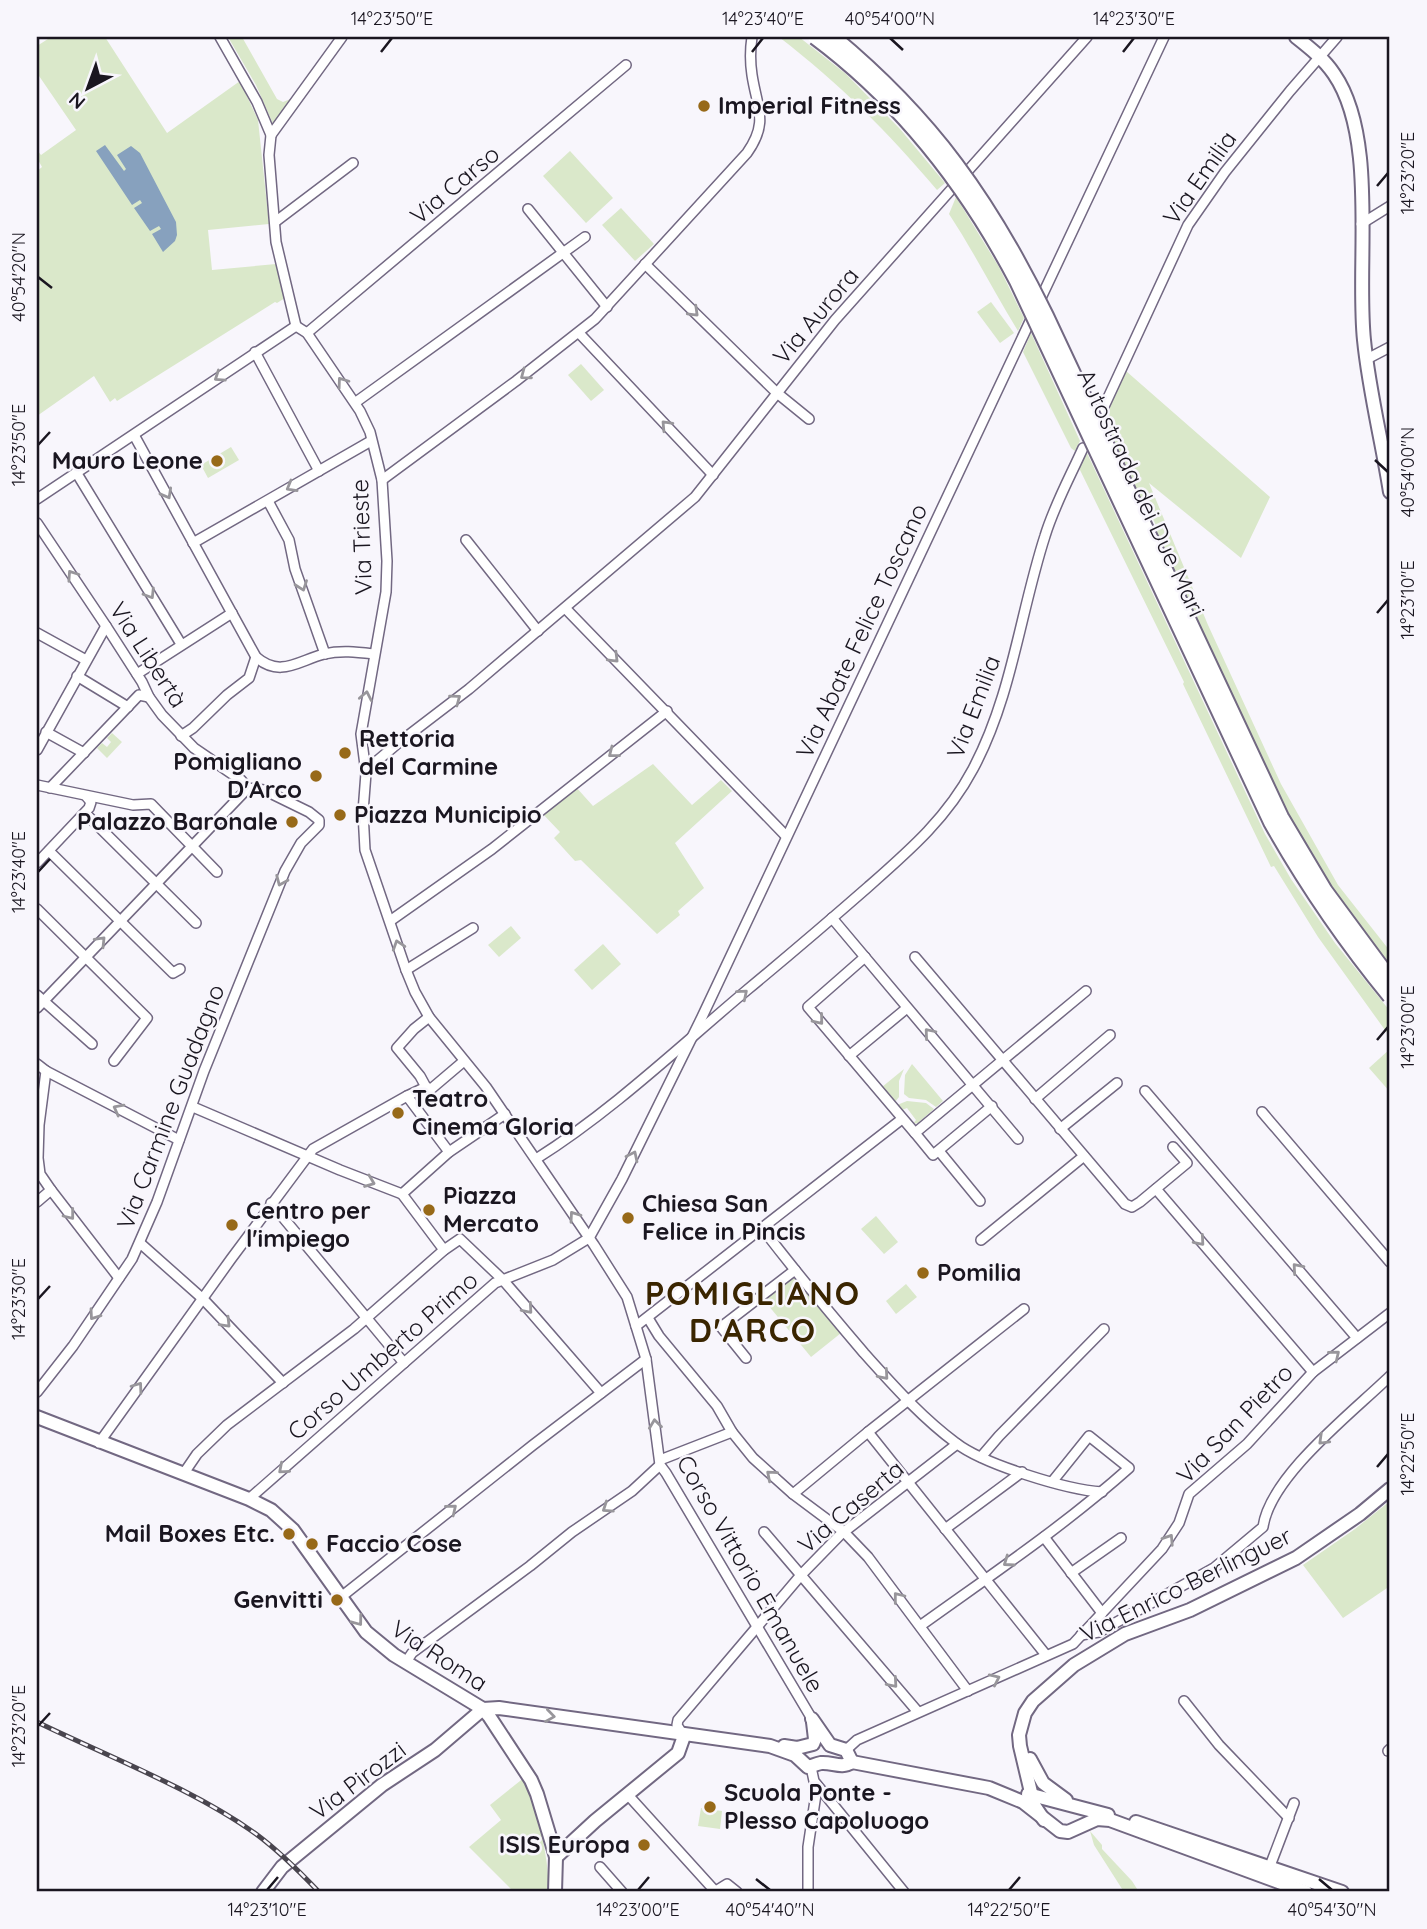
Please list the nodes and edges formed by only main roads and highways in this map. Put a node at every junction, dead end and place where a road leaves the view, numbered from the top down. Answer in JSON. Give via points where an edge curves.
{"nodes":[{"id":1,"x":815,"y":37,"type":"edge"},
{"id":2,"x":833,"y":37,"type":"edge"},
{"id":3,"x":1296,"y":37,"type":"edge"},
{"id":4,"x":1390,"y":492,"type":"edge"},
{"id":5,"x":1390,"y":979,"type":"edge"},
{"id":6,"x":1390,"y":996,"type":"edge"},
{"id":7,"x":37,"y":1417,"type":"edge"},
{"id":8,"x":1390,"y":1489,"type":"edge"},
{"id":9,"x":1038,"y":1698,"type":"junction"},
{"id":10,"x":483,"y":1709,"type":"junction"},
{"id":11,"x":684,"y":1736,"type":"junction"},
{"id":12,"x":770,"y":1746,"type":"junction"},
{"id":13,"x":852,"y":1762,"type":"junction"},
{"id":14,"x":1027,"y":1769,"type":"junction"},
{"id":15,"x":989,"y":1788,"type":"junction"},
{"id":16,"x":1012,"y":1790,"type":"junction"},
{"id":17,"x":1031,"y":1794,"type":"junction"},
{"id":18,"x":1076,"y":1807,"type":"junction"},
{"id":19,"x":1047,"y":1823,"type":"junction"},
{"id":20,"x":556,"y":1857,"type":"junction"},
{"id":21,"x":265,"y":1889,"type":"edge"},
{"id":22,"x":555,"y":1892,"type":"edge"},
{"id":23,"x":1307,"y":1892,"type":"edge"},
{"id":24,"x":1342,"y":1892,"type":"edge"}],
"edges":[{"from":1,"to":6,"type":"highway","name":"Autostrada dei Due Mari","bridge":true,"via":[[920,136],[997,242],[1271,822],[1334,924]]},
{"from":2,"to":5,"type":"highway","name":"Autostrada dei Due Mari","bridge":true,"via":[[929,129],[1006,237],[1281,817],[1325,891]]},
{"from":3,"to":4,"type":"main road","via":[[1335,76],[1349,107],[1361,166],[1362,316]]},
{"from":7,"to":10,"type":"main road","name":"Via Roma","one_way":true,"via":[[271,1510],[293,1530],[366,1632],[394,1655]]},
{"from":8,"to":9,"type":"main road","name":"Via Enrico Berlinguer","via":[[1296,1558],[1223,1595],[1125,1634],[1054,1681]]},
{"from":9,"to":14,"type":"main road","name":"Via Enrico Berlinguer","via":[[1025,1713],[1019,1735]]},
{"from":9,"to":18,"type":"main road","via":[[1028,1730],[1028,1755],[1043,1783]]},
{"from":10,"to":11,"type":"main road","name":"Via Roma","one_way":true},
{"from":10,"to":20,"type":"main road","via":[[531,1780]]},
{"from":10,"to":21,"type":"main road","name":"Via Pirozzi","via":[[282,1867]]},
{"from":11,"to":12,"type":"main road","name":"Via Roma"},
{"from":11,"to":20,"type":"main road","via":[[678,1753]]},
{"from":12,"to":13,"type":"main road","via":[[795,1755],[805,1766],[844,1767]]},
{"from":12,"to":13,"type":"main road","via":[[813,1744],[812,1719],[830,1745],[846,1750]]},
{"from":13,"to":15,"type":"main road"},
{"from":14,"to":16,"type":"main road","via":[[1022,1785]]},
{"from":14,"to":17,"type":"main road","name":"Via Enrico Berlinguer"},
{"from":15,"to":16,"type":"main road"},
{"from":15,"to":19,"type":"main road","via":[[1023,1802]]},
{"from":16,"to":17,"type":"main road"},
{"from":17,"to":18,"type":"main road"},
{"from":17,"to":19,"type":"main road","name":"Via Enrico Berlinguer"},
{"from":18,"to":19,"type":"main road","via":[[1048,1810]]},
{"from":18,"to":24,"type":"main road","via":[[1145,1824]]},
{"from":19,"to":23,"type":"main road","via":[[1068,1832],[1088,1821],[1110,1820]]},
{"from":20,"to":22,"type":"main road"}]}
